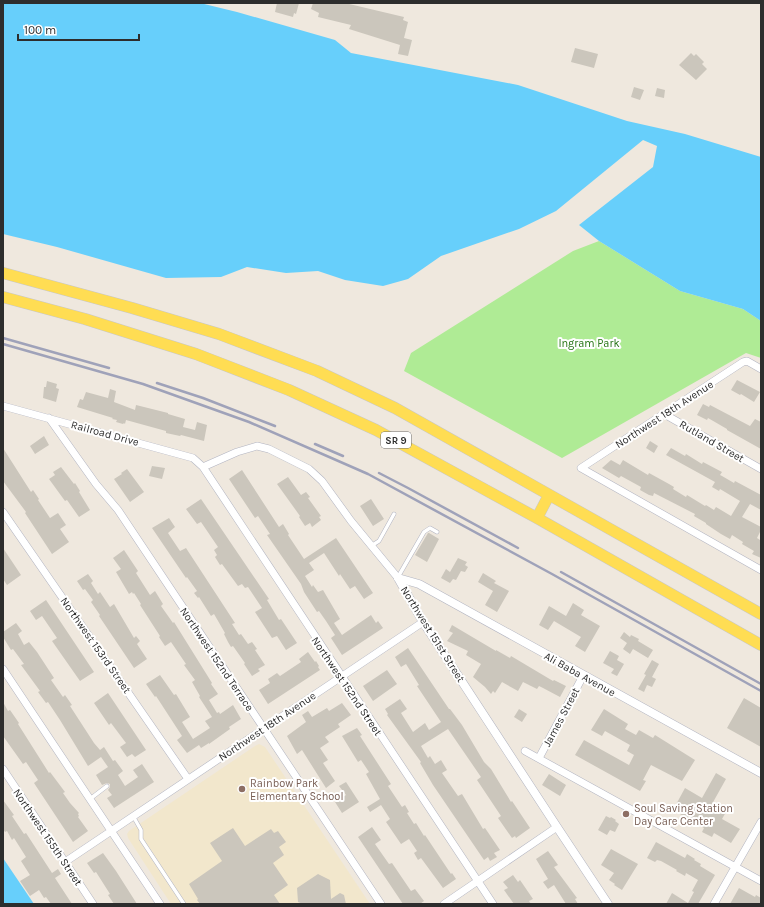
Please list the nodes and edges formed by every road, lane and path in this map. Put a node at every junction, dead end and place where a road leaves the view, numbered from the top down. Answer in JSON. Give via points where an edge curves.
{"nodes":[{"id":1,"x":3,"y":273,"type":"edge"},
{"id":2,"x":3,"y":297,"type":"edge"},
{"id":3,"x":761,"y":369,"type":"edge"},
{"id":4,"x":3,"y":406,"type":"edge"},
{"id":5,"x":664,"y":414,"type":"junction"},
{"id":6,"x":49,"y":418,"type":"junction"},
{"id":7,"x":203,"y":467,"type":"junction"},
{"id":8,"x":761,"y":469,"type":"edge"},
{"id":9,"x":548,"y":495,"type":"junction"},
{"id":10,"x":3,"y":512,"type":"edge"},
{"id":11,"x":394,"y":514,"type":"dead end"},
{"id":12,"x":537,"y":518,"type":"junction"},
{"id":13,"x":437,"y":532,"type":"dead end"},
{"id":14,"x":371,"y":546,"type":"junction"},
{"id":15,"x":761,"y":570,"type":"edge"},
{"id":16,"x":398,"y":578,"type":"junction"},
{"id":17,"x":761,"y":614,"type":"edge"},
{"id":18,"x":424,"y":622,"type":"junction"},
{"id":19,"x":761,"y":645,"type":"edge"},
{"id":20,"x":3,"y":669,"type":"edge"},
{"id":21,"x":341,"y":676,"type":"junction"},
{"id":22,"x":583,"y":676,"type":"junction"},
{"id":23,"x":264,"y":729,"type":"junction"},
{"id":24,"x":525,"y":751,"type":"dead end"},
{"id":25,"x":539,"y":758,"type":"junction"},
{"id":26,"x":3,"y":769,"type":"edge"},
{"id":27,"x":761,"y":774,"type":"edge"},
{"id":28,"x":188,"y":779,"type":"junction"},
{"id":29,"x":107,"y":786,"type":"dead end"},
{"id":30,"x":90,"y":799,"type":"junction"},
{"id":31,"x":133,"y":816,"type":"junction"},
{"id":32,"x":761,"y":822,"type":"edge"},
{"id":33,"x":557,"y":828,"type":"junction"},
{"id":34,"x":111,"y":831,"type":"junction"},
{"id":35,"x":65,"y":862,"type":"junction"},
{"id":36,"x":735,"y":866,"type":"junction"},
{"id":37,"x":478,"y":881,"type":"junction"},
{"id":38,"x":761,"y":881,"type":"edge"},
{"id":39,"x":93,"y":904,"type":"edge"},
{"id":40,"x":160,"y":904,"type":"edge"},
{"id":41,"x":184,"y":904,"type":"edge"},
{"id":42,"x":381,"y":904,"type":"edge"},
{"id":43,"x":444,"y":904,"type":"edge"},
{"id":44,"x":493,"y":904,"type":"edge"},
{"id":45,"x":608,"y":904,"type":"edge"},
{"id":46,"x":714,"y":904,"type":"edge"}],
"edges":[{"from":1,"to":9,"type":"main road","number":"SR 9","via":[[219,334],[317,371],[395,408]]},
{"from":2,"to":12,"type":"main road","number":"SR 9","via":[[85,319],[189,352],[289,390],[376,430]]},
{"from":3,"to":5,"type":"street","name":"Northwest 18th Avenue","via":[[747,361],[743,362]]},
{"from":4,"to":6,"type":"street","name":"Railroad Drive"},
{"from":5,"to":8,"type":"street","name":"Rutland Street"},
{"from":5,"to":15,"type":"street","name":"Northwest 18th Avenue","via":[[581,468]]},
{"from":6,"to":7,"type":"street","name":"Railroad Drive","via":[[193,458]]},
{"from":6,"to":23,"type":"street","name":"Northwest 152nd Terrace","via":[[118,510]]},
{"from":7,"to":14,"type":"street","name":"Northwest 151st Street","via":[[257,446],[269,449],[309,469],[322,481]]},
{"from":7,"to":21,"type":"street","name":"Northwest 152nd Street"},
{"from":9,"to":12,"type":"main road"},
{"from":9,"to":17,"type":"main road","number":"SR 9"},
{"from":10,"to":28,"type":"street","name":"Northwest 153rd Street"},
{"from":11,"to":14,"type":"lane","via":[[379,541]]},
{"from":12,"to":19,"type":"main road","number":"SR 9"},
{"from":13,"to":16,"type":"lane","via":[[430,528],[424,532]]},
{"from":14,"to":16,"type":"street","name":"Northwest 151st Street"},
{"from":16,"to":18,"type":"street","name":"Northwest 151st Street"},
{"from":16,"to":22,"type":"street","name":"Ali Baba Avenue","via":[[419,584]]},
{"from":18,"to":21,"type":"street","name":"Northwest 18th Avenue"},
{"from":18,"to":33,"type":"street","name":"Northwest 151st Street"},
{"from":20,"to":30,"type":"street"},
{"from":21,"to":23,"type":"street","name":"Northwest 18th Avenue"},
{"from":21,"to":37,"type":"street","name":"Northwest 152nd Street"},
{"from":22,"to":25,"type":"street","name":"James Street"},
{"from":22,"to":27,"type":"street","name":"Ali Baba Avenue"},
{"from":23,"to":28,"type":"street","name":"Northwest 18th Avenue"},
{"from":23,"to":42,"type":"street","name":"Northwest 152nd Terrace"},
{"from":24,"to":25,"type":"street"},
{"from":25,"to":36,"type":"street"},
{"from":26,"to":35,"type":"street","name":"Northwest 155th Street"},
{"from":28,"to":31,"type":"street","name":"Northwest 18th Avenue"},
{"from":29,"to":30,"type":"lane"},
{"from":30,"to":34,"type":"street"},
{"from":31,"to":34,"type":"street","name":"Northwest 18th Avenue"},
{"from":31,"to":41,"type":"lane","via":[[142,830],[141,839]]},
{"from":32,"to":36,"type":"street"},
{"from":33,"to":37,"type":"street"},
{"from":33,"to":45,"type":"street","name":"Northwest 151st Street"},
{"from":34,"to":35,"type":"street","name":"Northwest 18th Avenue"},
{"from":34,"to":40,"type":"street"},
{"from":35,"to":39,"type":"street","name":"Northwest 155th Street"},
{"from":36,"to":38,"type":"street"},
{"from":36,"to":46,"type":"street"},
{"from":37,"to":43,"type":"street"},
{"from":37,"to":44,"type":"street","name":"Northwest 152nd Street"}]}
